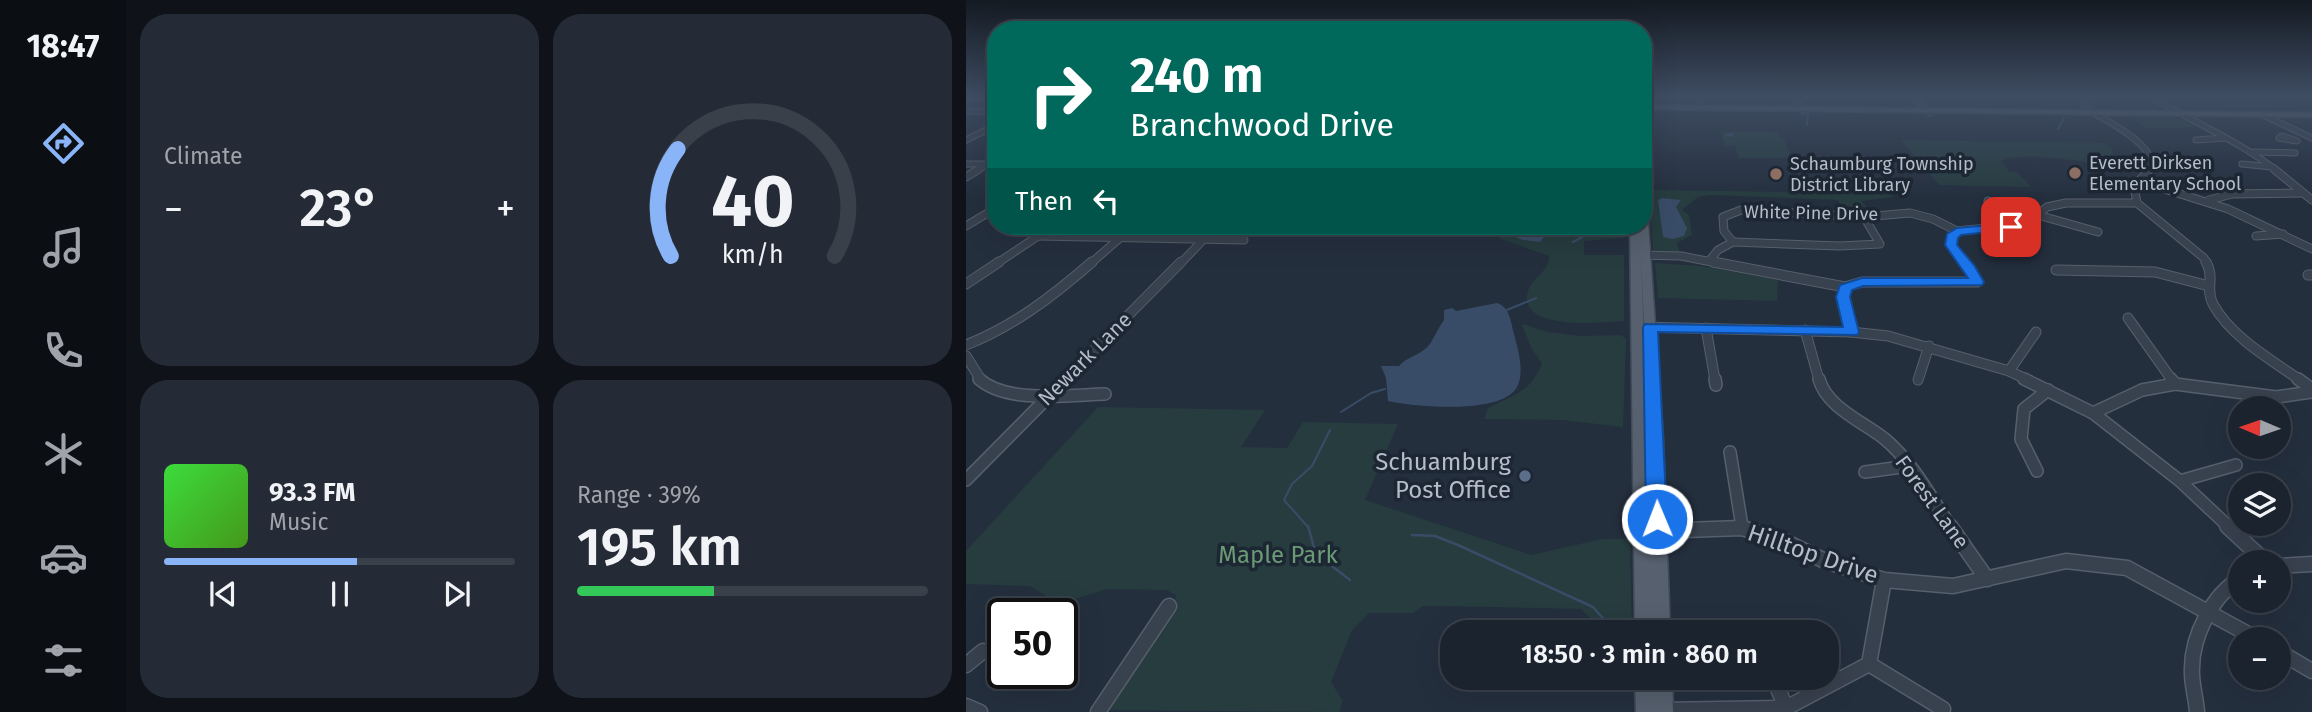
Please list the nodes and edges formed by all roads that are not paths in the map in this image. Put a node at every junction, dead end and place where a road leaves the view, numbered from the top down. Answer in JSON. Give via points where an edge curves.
{"nodes":[{"id":1,"x":986,"y":130,"type":"edge"},
{"id":2,"x":2121,"y":130,"type":"edge"},
{"id":3,"x":2210,"y":130,"type":"edge"},
{"id":4,"x":2295,"y":130,"type":"edge"},
{"id":5,"x":982,"y":132,"type":"junction"},
{"id":6,"x":966,"y":133,"type":"edge"},
{"id":7,"x":2225,"y":138,"type":"junction"},
{"id":8,"x":2312,"y":138,"type":"edge"},
{"id":9,"x":966,"y":140,"type":"edge"},
{"id":10,"x":2196,"y":140,"type":"dead end"},
{"id":11,"x":2289,"y":141,"type":"dead end"},
{"id":12,"x":2253,"y":152,"type":"junction"},
{"id":13,"x":987,"y":163,"type":"edge"},
{"id":14,"x":966,"y":164,"type":"edge"},
{"id":15,"x":2155,"y":164,"type":"junction"},
{"id":16,"x":2242,"y":164,"type":"dead end"},
{"id":17,"x":987,"y":166,"type":"edge"},
{"id":18,"x":2272,"y":167,"type":"junction"},
{"id":19,"x":2184,"y":168,"type":"dead end"},
{"id":20,"x":966,"y":177,"type":"edge"},
{"id":21,"x":2139,"y":181,"type":"junction"},
{"id":22,"x":2303,"y":193,"type":"junction"},
{"id":23,"x":2312,"y":194,"type":"edge"},
{"id":24,"x":2208,"y":200,"type":"junction"},
{"id":25,"x":2312,"y":200,"type":"edge"},
{"id":26,"x":1988,"y":201,"type":"dead end"},
{"id":27,"x":2137,"y":203,"type":"junction"},
{"id":28,"x":987,"y":213,"type":"edge"},
{"id":29,"x":2040,"y":215,"type":"junction"},
{"id":30,"x":1864,"y":217,"type":"junction"},
{"id":31,"x":966,"y":226,"type":"edge"},
{"id":32,"x":1957,"y":232,"type":"junction"},
{"id":33,"x":2098,"y":232,"type":"dead end"},
{"id":34,"x":2284,"y":234,"type":"junction"},
{"id":35,"x":1637,"y":235,"type":"edge"},
{"id":36,"x":1642,"y":235,"type":"edge"},
{"id":37,"x":1038,"y":236,"type":"joint"},
{"id":38,"x":2256,"y":236,"type":"dead end"},
{"id":39,"x":1121,"y":237,"type":"junction"},
{"id":40,"x":1204,"y":239,"type":"junction"},
{"id":41,"x":1244,"y":240,"type":"dead end"},
{"id":42,"x":1733,"y":242,"type":"junction"},
{"id":43,"x":2312,"y":249,"type":"edge"},
{"id":44,"x":1642,"y":257,"type":"junction"},
{"id":45,"x":1704,"y":261,"type":"junction"},
{"id":46,"x":2056,"y":270,"type":"dead end"},
{"id":47,"x":966,"y":284,"type":"edge"},
{"id":48,"x":2209,"y":286,"type":"junction"},
{"id":49,"x":1845,"y":288,"type":"junction"},
{"id":50,"x":2127,"y":318,"type":"dead end"},
{"id":51,"x":1645,"y":327,"type":"junction"},
{"id":52,"x":1706,"y":328,"type":"junction"},
{"id":53,"x":1805,"y":330,"type":"junction"},
{"id":54,"x":1851,"y":332,"type":"junction"},
{"id":55,"x":2036,"y":332,"type":"dead end"},
{"id":56,"x":966,"y":345,"type":"edge"},
{"id":57,"x":1929,"y":346,"type":"junction"},
{"id":58,"x":966,"y":356,"type":"edge"},
{"id":59,"x":2009,"y":371,"type":"junction"},
{"id":60,"x":1918,"y":380,"type":"dead end"},
{"id":61,"x":2175,"y":384,"type":"junction"},
{"id":62,"x":1716,"y":385,"type":"dead end"},
{"id":63,"x":2048,"y":390,"type":"junction"},
{"id":64,"x":2312,"y":390,"type":"edge"},
{"id":65,"x":1051,"y":394,"type":"junction"},
{"id":66,"x":1105,"y":394,"type":"dead end"},
{"id":67,"x":2093,"y":413,"type":"junction"},
{"id":68,"x":1730,"y":452,"type":"dead end"},
{"id":69,"x":2236,"y":465,"type":"dead end"},
{"id":70,"x":1909,"y":466,"type":"junction"},
{"id":71,"x":2037,"y":471,"type":"dead end"},
{"id":72,"x":1865,"y":472,"type":"dead end"},
{"id":73,"x":966,"y":480,"type":"edge"},
{"id":74,"x":2180,"y":481,"type":"junction"},
{"id":75,"x":1742,"y":528,"type":"junction"},
{"id":76,"x":1650,"y":531,"type":"junction"},
{"id":77,"x":2253,"y":550,"type":"edge"},
{"id":78,"x":2312,"y":564,"type":"edge"},
{"id":79,"x":2291,"y":565,"type":"edge"},
{"id":80,"x":1987,"y":579,"type":"junction"},
{"id":81,"x":1884,"y":580,"type":"junction"},
{"id":82,"x":2228,"y":587,"type":"edge"},
{"id":83,"x":1169,"y":606,"type":"dead end"},
{"id":84,"x":2209,"y":611,"type":"junction"},
{"id":85,"x":1645,"y":620,"type":"edge"},
{"id":86,"x":1660,"y":620,"type":"edge"},
{"id":87,"x":2236,"y":627,"type":"edge"},
{"id":88,"x":984,"y":651,"type":"dead end"},
{"id":89,"x":2291,"y":659,"type":"edge"},
{"id":90,"x":1869,"y":664,"type":"junction"},
{"id":91,"x":966,"y":665,"type":"edge"},
{"id":92,"x":2312,"y":671,"type":"edge"},
{"id":93,"x":1649,"y":690,"type":"edge"},
{"id":94,"x":1659,"y":690,"type":"edge"},
{"id":95,"x":1778,"y":690,"type":"edge"},
{"id":96,"x":966,"y":706,"type":"edge"},
{"id":97,"x":1786,"y":708,"type":"junction"},
{"id":98,"x":1943,"y":709,"type":"dead end"},
{"id":99,"x":1655,"y":711,"type":"edge"},
{"id":100,"x":980,"y":712,"type":"edge"},
{"id":101,"x":1098,"y":712,"type":"edge"},
{"id":102,"x":2197,"y":712,"type":"edge"}],
"edges":[{"from":1,"to":5,"type":"street"},
{"from":2,"to":15,"type":"street","via":[[2151,153]]},
{"from":3,"to":7,"type":"street"},
{"from":4,"to":8,"type":"street"},
{"from":5,"to":6,"type":"street"},
{"from":5,"to":9,"type":"street"},
{"from":7,"to":10,"type":"street"},
{"from":7,"to":12,"type":"street"},
{"from":11,"to":12,"type":"street","via":[[2301,152]]},
{"from":12,"to":18,"type":"street"},
{"from":13,"to":14,"type":"street"},
{"from":15,"to":19,"type":"street"},
{"from":15,"to":21,"type":"street"},
{"from":16,"to":18,"type":"street"},
{"from":17,"to":20,"type":"street"},
{"from":18,"to":22,"type":"street"},
{"from":21,"to":24,"type":"street"},
{"from":21,"to":27,"type":"street","via":[[2132,190]]},
{"from":22,"to":23,"type":"street"},
{"from":22,"to":24,"type":"street","via":[[2232,194]]},
{"from":22,"to":25,"type":"street"},
{"from":24,"to":34,"type":"street"},
{"from":26,"to":29,"type":"street"},
{"from":27,"to":29,"type":"street","via":[[2066,203],[2047,207]]},
{"from":27,"to":48,"type":"street","via":[[2204,258],[2212,272]]},
{"from":28,"to":31,"type":"street"},
{"from":29,"to":32,"type":"street","via":[[2026,224]]},
{"from":29,"to":33,"type":"street"},
{"from":30,"to":32,"type":"street","name":"White Pine Drive","via":[[1910,213]]},
{"from":30,"to":42,"type":"street","name":"White Pine Drive","via":[[1741,210],[1723,217],[1724,231]]},
{"from":30,"to":42,"type":"street","via":[[1880,244]]},
{"from":32,"to":49,"type":"street","via":[[1951,245],[1977,282],[1862,282]]},
{"from":34,"to":38,"type":"street"},
{"from":34,"to":43,"type":"street"},
{"from":35,"to":44,"type":"main road"},
{"from":36,"to":44,"type":"main road"},
{"from":37,"to":39,"type":"street"},
{"from":37,"to":47,"type":"street"},
{"from":39,"to":40,"type":"street"},
{"from":39,"to":56,"type":"street","via":[[1028,315]]},
{"from":40,"to":41,"type":"street"},
{"from":40,"to":65,"type":"street","name":"Newark Lane"},
{"from":42,"to":45,"type":"street","name":"White Pine Drive"},
{"from":44,"to":45,"type":"street"},
{"from":44,"to":51,"type":"main road"},
{"from":45,"to":49,"type":"street"},
{"from":46,"to":48,"type":"street","via":[[2155,272]]},
{"from":48,"to":64,"type":"street","via":[[2212,302],[2227,322]]},
{"from":49,"to":54,"type":"street"},
{"from":50,"to":61,"type":"street"},
{"from":51,"to":52,"type":"street"},
{"from":51,"to":76,"type":"main road"},
{"from":52,"to":53,"type":"street"},
{"from":52,"to":62,"type":"street"},
{"from":53,"to":54,"type":"street"},
{"from":53,"to":70,"type":"street","name":"Forest Lane","via":[[1819,384],[1842,410],[1887,441]]},
{"from":54,"to":57,"type":"street"},
{"from":55,"to":59,"type":"street"},
{"from":57,"to":59,"type":"street"},
{"from":57,"to":60,"type":"street"},
{"from":58,"to":65,"type":"street","via":[[984,383],[1016,393]]},
{"from":59,"to":63,"type":"street"},
{"from":61,"to":64,"type":"street","via":[[2276,397]]},
{"from":61,"to":67,"type":"street","via":[[2142,390]]},
{"from":63,"to":67,"type":"street"},
{"from":63,"to":71,"type":"street","via":[[2024,409],[2021,439]]},
{"from":65,"to":66,"type":"street"},
{"from":65,"to":73,"type":"street","name":"Newark Lane"},
{"from":67,"to":74,"type":"street"},
{"from":68,"to":75,"type":"street"},
{"from":69,"to":74,"type":"street"},
{"from":70,"to":72,"type":"street"},
{"from":70,"to":80,"type":"street","name":"Forest Lane"},
{"from":74,"to":77,"type":"street"},
{"from":75,"to":76,"type":"street","name":"Hilltop Drive"},
{"from":75,"to":81,"type":"street","name":"Hilltop Drive"},
{"from":76,"to":85,"type":"main road"},
{"from":76,"to":86,"type":"main road"},
{"from":78,"to":79,"type":"street"},
{"from":80,"to":81,"type":"street","name":"Hilltop Drive","via":[[1953,586]]},
{"from":80,"to":84,"type":"street","name":"Hilltop Drive","via":[[2066,561],[2127,568]]},
{"from":81,"to":90,"type":"street"},
{"from":82,"to":84,"type":"street"},
{"from":83,"to":101,"type":"street"},
{"from":84,"to":87,"type":"street","name":"Hilltop Drive"},
{"from":84,"to":102,"type":"street","via":[[2192,664]]},
{"from":88,"to":91,"type":"street"},
{"from":89,"to":92,"type":"street"},
{"from":90,"to":97,"type":"street"},
{"from":90,"to":98,"type":"street"},
{"from":93,"to":99,"type":"main road"},
{"from":94,"to":99,"type":"main road"},
{"from":95,"to":97,"type":"street"},
{"from":96,"to":100,"type":"street"},
{"from":97,"to":99,"type":"street"}]}
